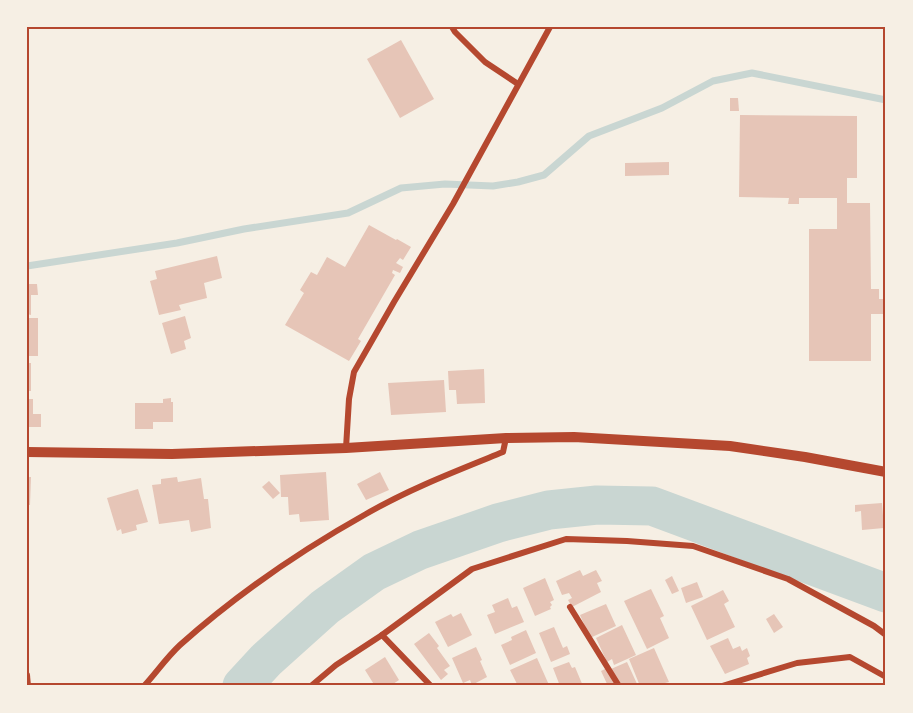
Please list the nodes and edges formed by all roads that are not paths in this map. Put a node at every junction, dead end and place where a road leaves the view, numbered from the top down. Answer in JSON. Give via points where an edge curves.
{"nodes":[{"id":1,"x":452,"y":27,"type":"edge"},
{"id":2,"x":550,"y":27,"type":"edge"},
{"id":3,"x":518,"y":84,"type":"junction"},
{"id":4,"x":506,"y":438,"type":"junction"},
{"id":5,"x":346,"y":448,"type":"junction"},
{"id":6,"x":27,"y":452,"type":"edge"},
{"id":7,"x":886,"y":472,"type":"edge"},
{"id":8,"x":570,"y":607,"type":"dead end"},
{"id":9,"x":382,"y":635,"type":"junction"},
{"id":10,"x":886,"y":635,"type":"edge"},
{"id":11,"x":27,"y":675,"type":"edge"},
{"id":12,"x":886,"y":677,"type":"edge"},
{"id":13,"x":28,"y":686,"type":"edge"},
{"id":14,"x":144,"y":686,"type":"edge"},
{"id":15,"x":311,"y":686,"type":"edge"},
{"id":16,"x":431,"y":686,"type":"edge"},
{"id":17,"x":618,"y":686,"type":"edge"},
{"id":18,"x":722,"y":686,"type":"edge"}],
"edges":[{"from":1,"to":3,"type":"street","via":[[485,62]]},
{"from":2,"to":3,"type":"street"},
{"from":3,"to":5,"type":"street","via":[[354,372]]},
{"from":4,"to":5,"type":"street"},
{"from":4,"to":7,"type":"street","via":[[574,437],[730,446]]},
{"from":4,"to":14,"type":"street","via":[[503,452],[367,513],[301,553],[179,646]]},
{"from":5,"to":6,"type":"street","via":[[172,454]]},
{"from":8,"to":17,"type":"street"},
{"from":9,"to":10,"type":"street","via":[[472,569],[566,539],[693,546],[788,579]]},
{"from":9,"to":15,"type":"street"},
{"from":9,"to":16,"type":"street"},
{"from":11,"to":13,"type":"street"},
{"from":12,"to":18,"type":"street","via":[[850,657],[797,663]]}]}
